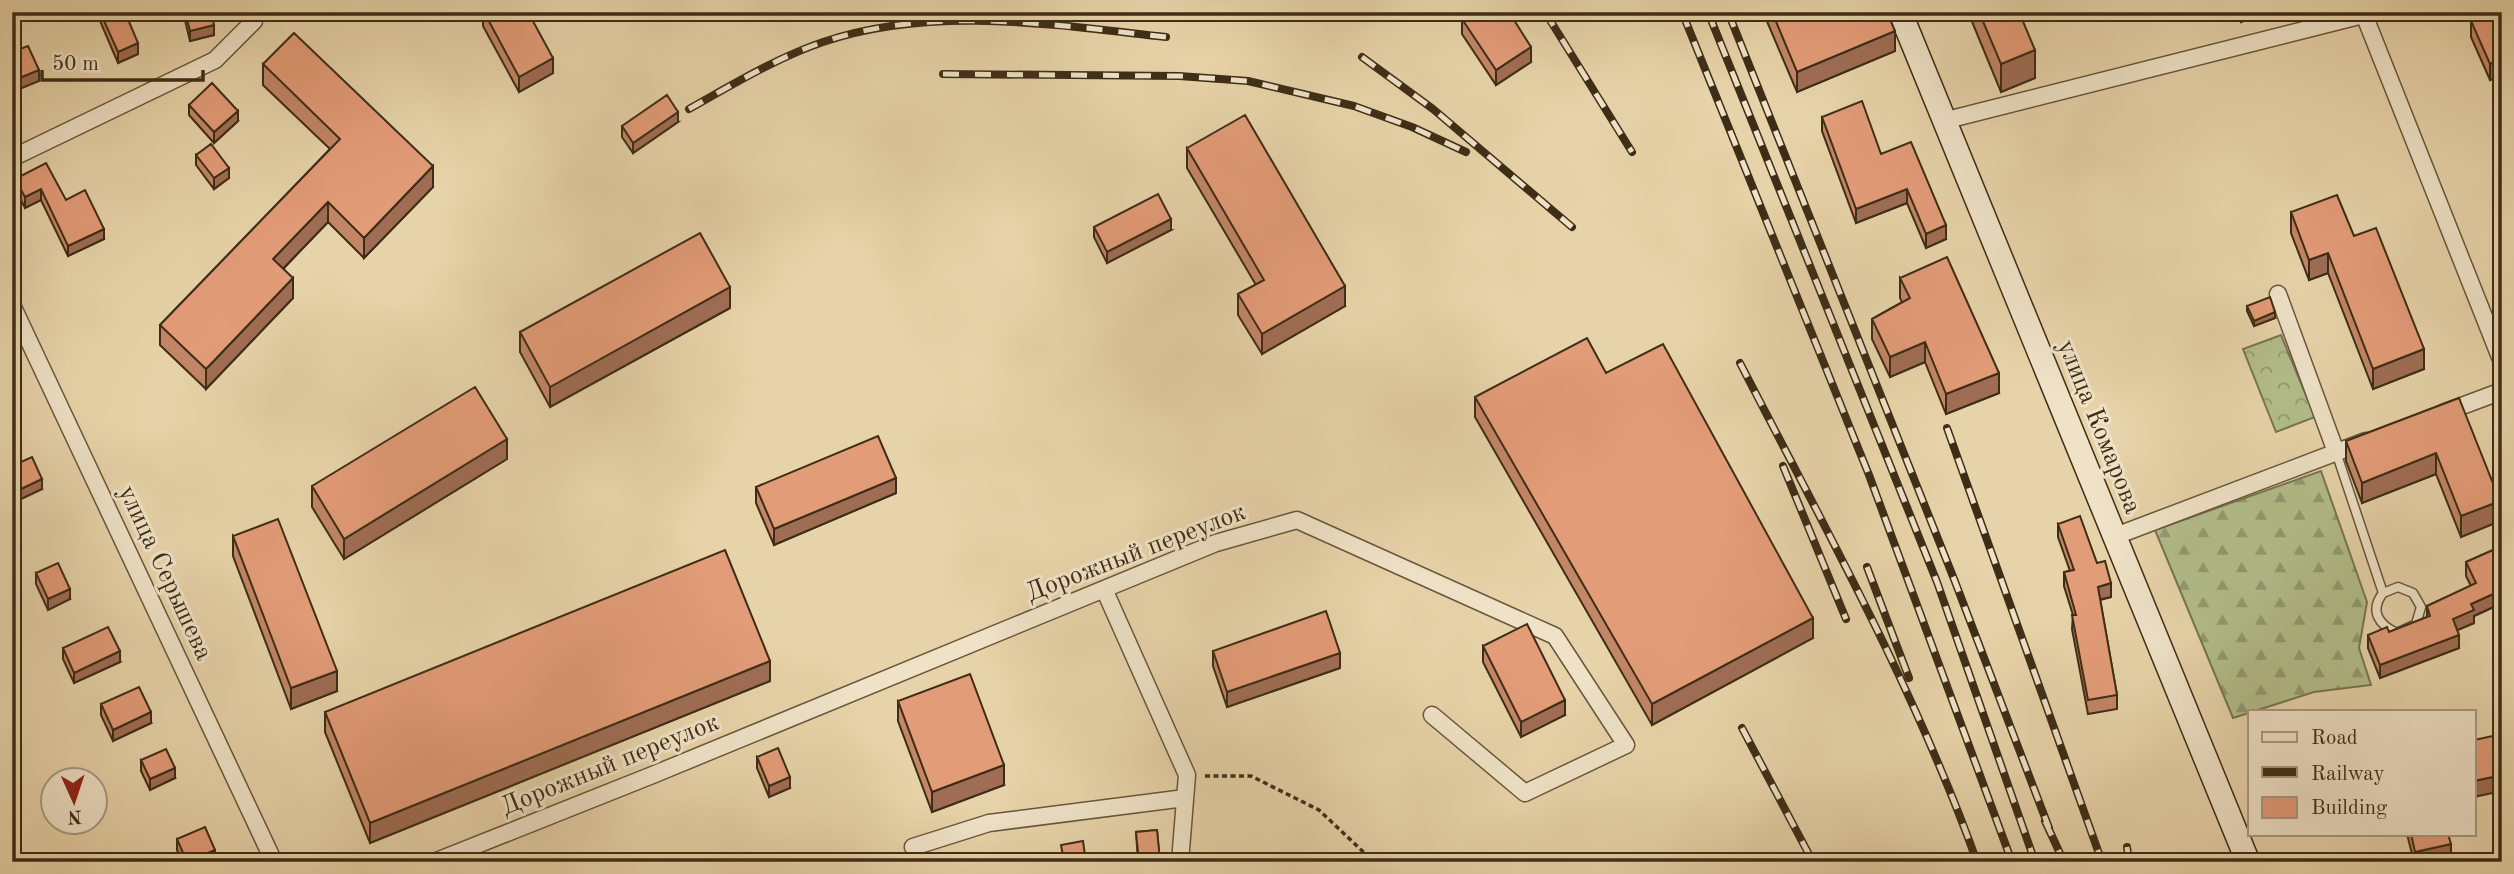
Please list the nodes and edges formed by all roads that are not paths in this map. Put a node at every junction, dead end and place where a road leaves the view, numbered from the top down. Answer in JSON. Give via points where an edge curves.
{"nodes":[{"id":1,"x":1900,"y":12,"type":"edge"},
{"id":2,"x":2368,"y":13,"type":"edge"},
{"id":3,"x":253,"y":17,"type":"edge"},
{"id":4,"x":1943,"y":121,"type":"junction"},
{"id":5,"x":12,"y":158,"type":"edge"},
{"id":6,"x":2278,"y":294,"type":"dead end"},
{"id":7,"x":12,"y":305,"type":"edge"},
{"id":8,"x":2502,"y":362,"type":"edge"},
{"id":9,"x":2502,"y":391,"type":"edge"},
{"id":10,"x":2425,"y":419,"type":"edge"},
{"id":11,"x":2387,"y":433,"type":"edge"},
{"id":12,"x":2336,"y":452,"type":"junction"},
{"id":13,"x":2113,"y":537,"type":"junction"},
{"id":14,"x":1104,"y":589,"type":"junction"},
{"id":15,"x":2383,"y":593,"type":"junction"},
{"id":16,"x":1432,"y":715,"type":"dead end"},
{"id":17,"x":1185,"y":798,"type":"junction"},
{"id":18,"x":913,"y":847,"type":"dead end"},
{"id":19,"x":274,"y":862,"type":"edge"},
{"id":20,"x":434,"y":862,"type":"edge"},
{"id":21,"x":1180,"y":862,"type":"edge"},
{"id":22,"x":2248,"y":862,"type":"edge"}],
"edges":[{"from":1,"to":4,"type":"main road","name":"улица Комарова"},
{"from":2,"to":4,"type":"street"},
{"from":2,"to":8,"type":"street"},
{"from":3,"to":5,"type":"street","via":[[215,60]]},
{"from":4,"to":13,"type":"main road","name":"улица Комарова"},
{"from":6,"to":12,"type":"street"},
{"from":7,"to":19,"type":"street","name":"улица Серышева"},
{"from":9,"to":10,"type":"street"},
{"from":11,"to":12,"type":"street"},
{"from":12,"to":13,"type":"street"},
{"from":12,"to":15,"type":"lane"},
{"from":13,"to":22,"type":"main road","name":"улица Комарова"},
{"from":14,"to":16,"type":"street","name":"Дорожный переулок","via":[[1216,543],[1297,520],[1555,636],[1626,745],[1525,793]]},
{"from":14,"to":17,"type":"street","via":[[1187,775]]},
{"from":14,"to":20,"type":"street","name":"Дорожный переулок"},
{"from":15,"to":15,"type":"lane","via":[[2398,587],[2413,593],[2421,607],[2416,624],[2397,633],[2383,627],[2376,616]]},
{"from":17,"to":18,"type":"street","via":[[989,823]]},
{"from":17,"to":21,"type":"street"}]}
